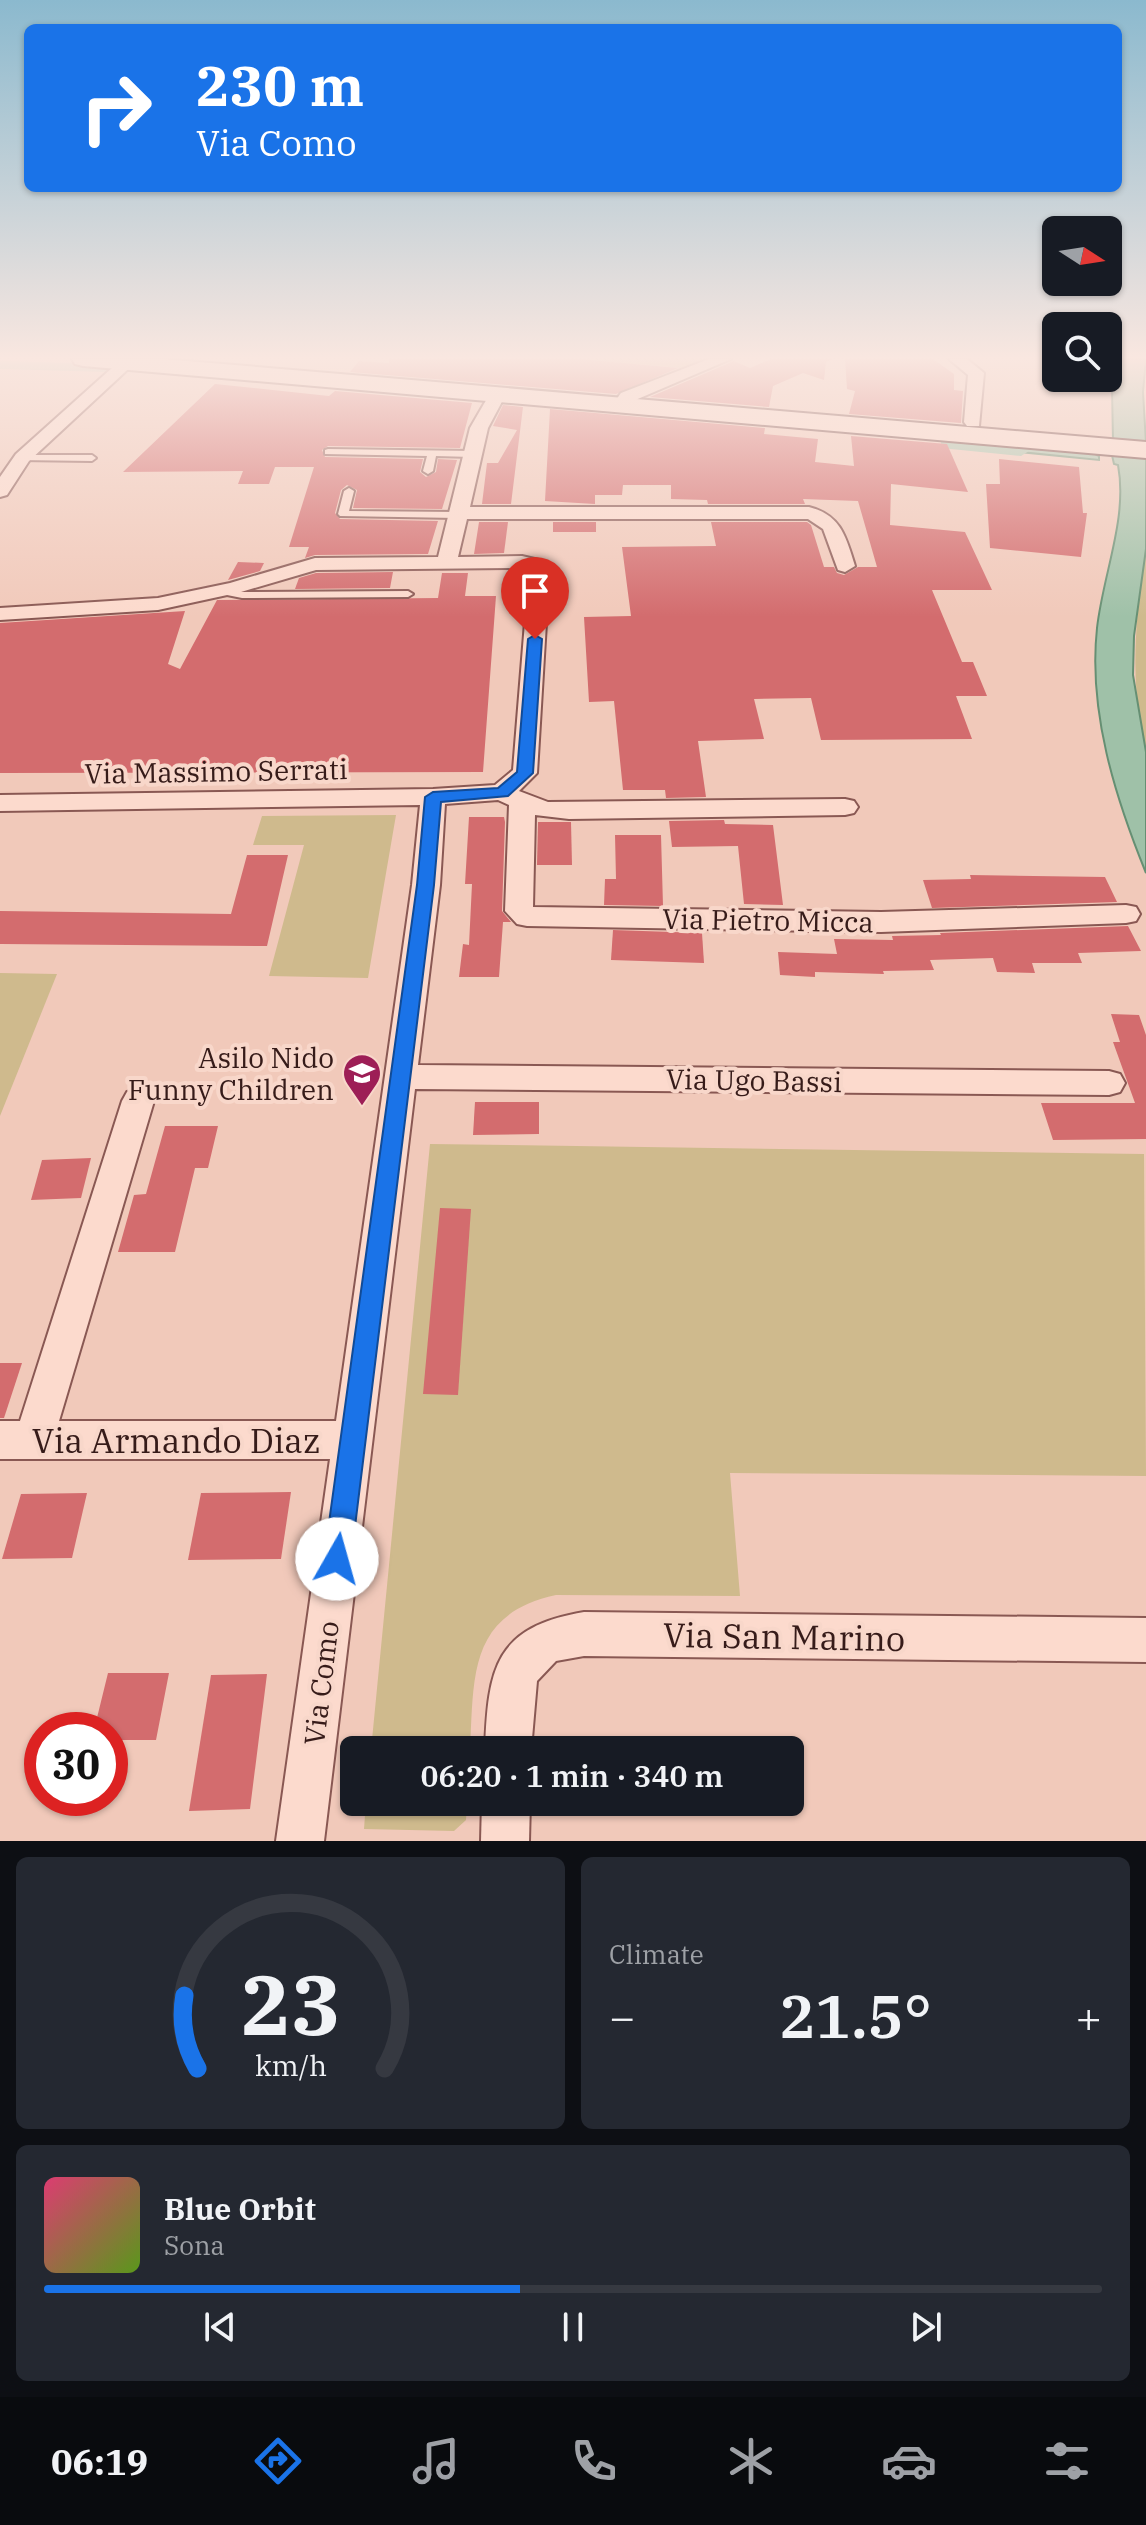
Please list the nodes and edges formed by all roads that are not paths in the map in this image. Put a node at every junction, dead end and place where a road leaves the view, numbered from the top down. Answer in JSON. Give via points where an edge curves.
{"nodes":[{"id":1,"x":36,"y":445,"type":"edge"},
{"id":2,"x":474,"y":445,"type":"edge"},
{"id":3,"x":1094,"y":445,"type":"edge"},
{"id":4,"x":1146,"y":450,"type":"edge"},
{"id":5,"x":328,"y":452,"type":"dead end"},
{"id":6,"x":432,"y":454,"type":"junction"},
{"id":7,"x":472,"y":454,"type":"junction"},
{"id":8,"x":22,"y":458,"type":"junction"},
{"id":9,"x":92,"y":458,"type":"dead end"},
{"id":10,"x":428,"y":471,"type":"dead end"},
{"id":11,"x":0,"y":491,"type":"edge"},
{"id":12,"x":349,"y":491,"type":"dead end"},
{"id":13,"x":457,"y":514,"type":"junction"},
{"id":14,"x":447,"y":562,"type":"junction"},
{"id":15,"x":845,"y":566,"type":"dead end"},
{"id":16,"x":221,"y":591,"type":"junction"},
{"id":17,"x":408,"y":594,"type":"dead end"},
{"id":18,"x":0,"y":614,"type":"edge"},
{"id":19,"x":433,"y":797,"type":"junction"},
{"id":20,"x":512,"y":798,"type":"junction"},
{"id":21,"x":0,"y":803,"type":"edge"},
{"id":22,"x":845,"y":807,"type":"dead end"},
{"id":23,"x":1126,"y":914,"type":"dead end"},
{"id":24,"x":400,"y":1077,"type":"junction"},
{"id":25,"x":1109,"y":1083,"type":"dead end"},
{"id":26,"x":138,"y":1101,"type":"dead end"},
{"id":27,"x":17,"y":1440,"type":"edge"},
{"id":28,"x":353,"y":1440,"type":"junction"},
{"id":29,"x":1146,"y":1640,"type":"edge"},
{"id":30,"x":509,"y":1736,"type":"edge"},
{"id":31,"x":506,"y":1816,"type":"edge"},
{"id":32,"x":300,"y":1841,"type":"edge"},
{"id":33,"x":505,"y":1841,"type":"edge"}],
"edges":[{"from":1,"to":8,"type":"street"},
{"from":2,"to":7,"type":"street"},
{"from":3,"to":4,"type":"main road"},
{"from":5,"to":6,"type":"lane"},
{"from":6,"to":7,"type":"lane"},
{"from":6,"to":10,"type":"lane"},
{"from":7,"to":13,"type":"street"},
{"from":8,"to":9,"type":"lane"},
{"from":8,"to":11,"type":"street"},
{"from":12,"to":13,"type":"lane","via":[[343,514]]},
{"from":13,"to":14,"type":"street"},
{"from":13,"to":15,"type":"street","via":[[809,513],[831,523]]},
{"from":14,"to":16,"type":"street","via":[[315,564]]},
{"from":14,"to":20,"type":"street","via":[[522,562],[539,573],[527,763]]},
{"from":16,"to":17,"type":"lane"},
{"from":16,"to":18,"type":"street","via":[[141,606]]},
{"from":19,"to":20,"type":"street"},
{"from":19,"to":21,"type":"street","name":"Via Massimo Serrati"},
{"from":19,"to":24,"type":"street","name":"Via Como"},
{"from":20,"to":22,"type":"street","via":[[545,810],[569,811]]},
{"from":20,"to":23,"type":"street","name":"Via Pietro Micca","via":[[519,911],[527,917],[881,922]]},
{"from":24,"to":25,"type":"street","name":"Via Ugo Bassi"},
{"from":24,"to":28,"type":"street","name":"Via Como"},
{"from":26,"to":27,"type":"street"},
{"from":27,"to":28,"type":"street","name":"Via Armando Diaz"},
{"from":28,"to":32,"type":"street","name":"Via Como"},
{"from":29,"to":30,"type":"street","name":"Via San Marino","via":[[556,1637],[536,1645],[520,1664]]},
{"from":31,"to":33,"type":"street"}]}
